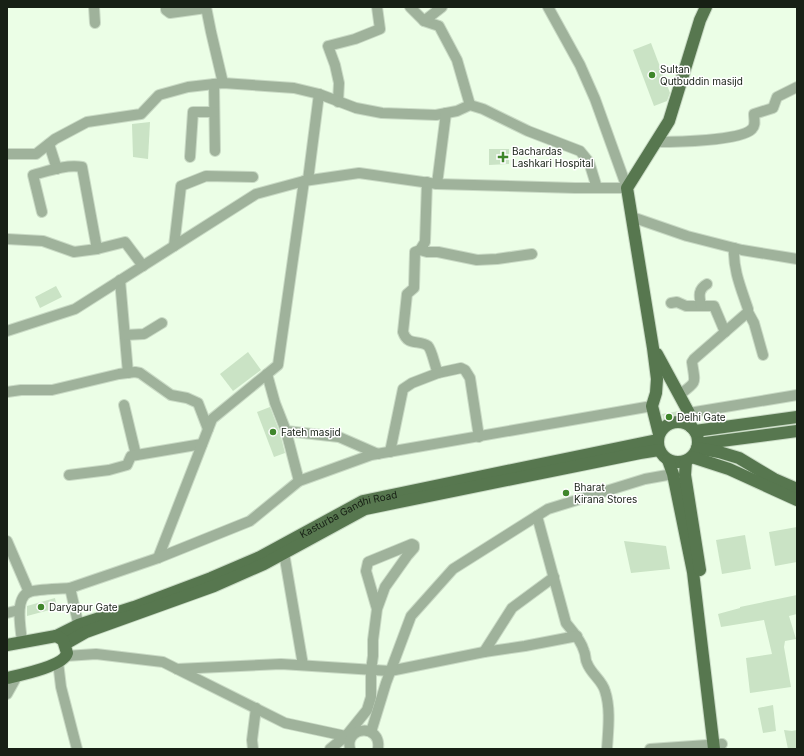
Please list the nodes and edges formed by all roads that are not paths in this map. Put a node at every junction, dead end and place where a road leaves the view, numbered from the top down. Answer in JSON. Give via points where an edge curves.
{"nodes":[{"id":1,"x":94,"y":7,"type":"edge"},
{"id":2,"x":166,"y":7,"type":"edge"},
{"id":3,"x":206,"y":7,"type":"edge"},
{"id":4,"x":377,"y":7,"type":"edge"},
{"id":5,"x":410,"y":7,"type":"edge"},
{"id":6,"x":442,"y":7,"type":"edge"},
{"id":7,"x":548,"y":7,"type":"edge"},
{"id":8,"x":706,"y":7,"type":"edge"},
{"id":9,"x":424,"y":21,"type":"junction"},
{"id":10,"x":95,"y":23,"type":"dead end"},
{"id":11,"x":219,"y":84,"type":"junction"},
{"id":12,"x":797,"y":87,"type":"edge"},
{"id":13,"x":319,"y":94,"type":"junction"},
{"id":14,"x":338,"y":102,"type":"junction"},
{"id":15,"x":470,"y":105,"type":"junction"},
{"id":16,"x":214,"y":112,"type":"junction"},
{"id":17,"x":446,"y":113,"type":"junction"},
{"id":18,"x":656,"y":142,"type":"junction"},
{"id":19,"x":50,"y":144,"type":"junction"},
{"id":20,"x":214,"y":151,"type":"dead end"},
{"id":21,"x":7,"y":154,"type":"edge"},
{"id":22,"x":190,"y":157,"type":"dead end"},
{"id":23,"x":57,"y":169,"type":"junction"},
{"id":24,"x":253,"y":177,"type":"dead end"},
{"id":25,"x":306,"y":181,"type":"junction"},
{"id":26,"x":432,"y":183,"type":"junction"},
{"id":27,"x":597,"y":188,"type":"junction"},
{"id":28,"x":627,"y":188,"type":"junction"},
{"id":29,"x":42,"y":212,"type":"dead end"},
{"id":30,"x":632,"y":217,"type":"junction"},
{"id":31,"x":7,"y":239,"type":"edge"},
{"id":32,"x":174,"y":246,"type":"junction"},
{"id":33,"x":734,"y":248,"type":"junction"},
{"id":34,"x":97,"y":249,"type":"junction"},
{"id":35,"x":420,"y":250,"type":"junction"},
{"id":36,"x":532,"y":254,"type":"dead end"},
{"id":37,"x":797,"y":259,"type":"edge"},
{"id":38,"x":143,"y":266,"type":"junction"},
{"id":39,"x":120,"y":280,"type":"junction"},
{"id":40,"x":707,"y":284,"type":"dead end"},
{"id":41,"x":671,"y":303,"type":"dead end"},
{"id":42,"x":701,"y":305,"type":"junction"},
{"id":43,"x":748,"y":312,"type":"junction"},
{"id":44,"x":162,"y":323,"type":"dead end"},
{"id":45,"x":7,"y":331,"type":"edge"},
{"id":46,"x":725,"y":332,"type":"junction"},
{"id":47,"x":126,"y":335,"type":"junction"},
{"id":48,"x":653,"y":348,"type":"junction"},
{"id":49,"x":763,"y":355,"type":"dead end"},
{"id":50,"x":128,"y":373,"type":"junction"},
{"id":51,"x":438,"y":373,"type":"junction"},
{"id":52,"x":267,"y":374,"type":"junction"},
{"id":53,"x":7,"y":392,"type":"edge"},
{"id":54,"x":797,"y":395,"type":"edge"},
{"id":55,"x":679,"y":396,"type":"junction"},
{"id":56,"x":124,"y":405,"type":"dead end"},
{"id":57,"x":652,"y":406,"type":"junction"},
{"id":58,"x":689,"y":413,"type":"junction"},
{"id":59,"x":797,"y":417,"type":"edge"},
{"id":60,"x":208,"y":429,"type":"junction"},
{"id":61,"x":693,"y":429,"type":"junction"},
{"id":62,"x":286,"y":431,"type":"junction"},
{"id":63,"x":797,"y":432,"type":"edge"},
{"id":64,"x":479,"y":437,"type":"junction"},
{"id":65,"x":658,"y":441,"type":"junction"},
{"id":66,"x":202,"y":444,"type":"junction"},
{"id":67,"x":390,"y":452,"type":"junction"},
{"id":68,"x":693,"y":452,"type":"junction"},
{"id":69,"x":378,"y":454,"type":"junction"},
{"id":70,"x":136,"y":455,"type":"junction"},
{"id":71,"x":668,"y":460,"type":"junction"},
{"id":72,"x":673,"y":474,"type":"junction"},
{"id":73,"x":70,"y":475,"type":"dead end"},
{"id":74,"x":299,"y":482,"type":"junction"},
{"id":75,"x":797,"y":489,"type":"edge"},
{"id":76,"x":797,"y":500,"type":"edge"},
{"id":77,"x":537,"y":516,"type":"junction"},
{"id":78,"x":7,"y":541,"type":"edge"},
{"id":79,"x":284,"y":553,"type":"junction"},
{"id":80,"x":158,"y":558,"type":"junction"},
{"id":81,"x":554,"y":578,"type":"junction"},
{"id":82,"x":70,"y":588,"type":"junction"},
{"id":83,"x":29,"y":592,"type":"junction"},
{"id":84,"x":378,"y":609,"type":"junction"},
{"id":85,"x":19,"y":610,"type":"junction"},
{"id":86,"x":7,"y":613,"type":"edge"},
{"id":87,"x":80,"y":630,"type":"junction"},
{"id":88,"x":56,"y":636,"type":"junction"},
{"id":89,"x":577,"y":636,"type":"junction"},
{"id":90,"x":22,"y":642,"type":"junction"},
{"id":91,"x":7,"y":645,"type":"edge"},
{"id":92,"x":484,"y":652,"type":"junction"},
{"id":93,"x":63,"y":654,"type":"junction"},
{"id":94,"x":303,"y":665,"type":"junction"},
{"id":95,"x":177,"y":669,"type":"junction"},
{"id":96,"x":371,"y":670,"type":"junction"},
{"id":97,"x":390,"y":671,"type":"junction"},
{"id":98,"x":12,"y":677,"type":"edge"},
{"id":99,"x":7,"y":694,"type":"edge"},
{"id":100,"x":256,"y":708,"type":"junction"},
{"id":101,"x":371,"y":732,"type":"junction"},
{"id":102,"x":349,"y":736,"type":"junction"},
{"id":103,"x":718,"y":747,"type":"edge"},
{"id":104,"x":77,"y":749,"type":"edge"},
{"id":105,"x":253,"y":749,"type":"edge"},
{"id":106,"x":330,"y":749,"type":"edge"},
{"id":107,"x":350,"y":749,"type":"edge"},
{"id":108,"x":378,"y":749,"type":"edge"},
{"id":109,"x":607,"y":749,"type":"edge"},
{"id":110,"x":650,"y":749,"type":"edge"}],
"edges":[{"from":1,"to":10,"type":"street"},
{"from":2,"to":3,"type":"street","via":[[170,13]]},
{"from":3,"to":11,"type":"street"},
{"from":4,"to":14,"type":"street","via":[[380,29],[328,46],[339,83]]},
{"from":5,"to":9,"type":"street"},
{"from":6,"to":9,"type":"street"},
{"from":7,"to":28,"type":"street","via":[[595,99]]},
{"from":8,"to":18,"type":"main road","via":[[669,121]]},
{"from":9,"to":15,"type":"street","via":[[439,26],[457,60]]},
{"from":11,"to":13,"type":"street","via":[[294,88]]},
{"from":11,"to":16,"type":"street"},
{"from":11,"to":19,"type":"street","via":[[188,87],[159,95],[141,114],[87,122]]},
{"from":12,"to":18,"type":"street","via":[[778,97],[772,108],[754,114],[755,125],[751,130],[736,136]]},
{"from":13,"to":14,"type":"street"},
{"from":13,"to":25,"type":"street"},
{"from":14,"to":17,"type":"street","via":[[382,113]]},
{"from":15,"to":17,"type":"street"},
{"from":15,"to":27,"type":"street","via":[[580,151],[589,162]]},
{"from":16,"to":20,"type":"street"},
{"from":16,"to":22,"type":"street","via":[[193,112]]},
{"from":17,"to":26,"type":"street"},
{"from":18,"to":28,"type":"main road"},
{"from":19,"to":21,"type":"street","via":[[36,154]]},
{"from":19,"to":23,"type":"street"},
{"from":23,"to":29,"type":"street","via":[[33,175]]},
{"from":23,"to":34,"type":"street","via":[[82,167]]},
{"from":24,"to":32,"type":"street","via":[[206,176],[181,186]]},
{"from":25,"to":26,"type":"street","via":[[359,173]]},
{"from":25,"to":32,"type":"street","via":[[256,194]]},
{"from":25,"to":52,"type":"street","via":[[278,365]]},
{"from":26,"to":27,"type":"street"},
{"from":26,"to":35,"type":"street","via":[[425,242]]},
{"from":27,"to":28,"type":"street"},
{"from":28,"to":30,"type":"main road"},
{"from":30,"to":33,"type":"street","via":[[687,236]]},
{"from":30,"to":48,"type":"main road"},
{"from":31,"to":34,"type":"street","via":[[43,241],[74,252]]},
{"from":32,"to":38,"type":"street"},
{"from":33,"to":37,"type":"street"},
{"from":33,"to":43,"type":"street","via":[[735,268]]},
{"from":34,"to":38,"type":"street","via":[[125,242]]},
{"from":35,"to":36,"type":"street","via":[[477,260]]},
{"from":35,"to":51,"type":"street","via":[[415,252],[414,288],[407,294],[403,332],[404,337],[410,341],[428,346]]},
{"from":38,"to":39,"type":"street"},
{"from":39,"to":45,"type":"street","via":[[75,309]]},
{"from":39,"to":47,"type":"street"},
{"from":40,"to":42,"type":"street","via":[[701,288]]},
{"from":41,"to":42,"type":"street"},
{"from":42,"to":46,"type":"street","via":[[715,307]]},
{"from":43,"to":46,"type":"street"},
{"from":43,"to":49,"type":"street","via":[[754,323]]},
{"from":44,"to":47,"type":"street","via":[[144,334]]},
{"from":46,"to":55,"type":"street","via":[[694,359],[694,381]]},
{"from":47,"to":50,"type":"street"},
{"from":48,"to":55,"type":"main road"},
{"from":48,"to":57,"type":"main road","via":[[657,379]]},
{"from":50,"to":53,"type":"street","via":[[52,390]]},
{"from":50,"to":60,"type":"street","via":[[140,373],[171,395],[198,403]]},
{"from":51,"to":64,"type":"street","via":[[461,368],[465,370],[470,378]]},
{"from":51,"to":67,"type":"street","via":[[403,389]]},
{"from":52,"to":60,"type":"street","via":[[212,419]]},
{"from":52,"to":62,"type":"street"},
{"from":54,"to":58,"type":"street"},
{"from":55,"to":58,"type":"main road"},
{"from":56,"to":70,"type":"street"},
{"from":57,"to":64,"type":"street"},
{"from":57,"to":65,"type":"main road"},
{"from":58,"to":61,"type":"main road"},
{"from":59,"to":61,"type":"main road"},
{"from":60,"to":66,"type":"street"},
{"from":61,"to":65,"type":"main road","via":[[686,424],[667,425]]},
{"from":61,"to":68,"type":"main road"},
{"from":62,"to":69,"type":"street","via":[[339,436]]},
{"from":62,"to":74,"type":"street"},
{"from":63,"to":68,"type":"main road"},
{"from":64,"to":67,"type":"street"},
{"from":65,"to":71,"type":"main road","via":[[662,456]]},
{"from":65,"to":79,"type":"main road","name":"Kasturba Gandhi Road","via":[[640,453],[366,509]]},
{"from":65,"to":87,"type":"main road","name":"Kasturba Gandhi Road","via":[[363,501],[260,556]]},
{"from":66,"to":70,"type":"street"},
{"from":66,"to":80,"type":"street"},
{"from":67,"to":69,"type":"street"},
{"from":68,"to":71,"type":"main road","via":[[674,462]]},
{"from":68,"to":75,"type":"main road","via":[[720,452],[739,458],[774,479]]},
{"from":68,"to":76,"type":"main road"},
{"from":68,"to":103,"type":"main road","via":[[685,475],[700,571]]},
{"from":69,"to":74,"type":"street"},
{"from":70,"to":73,"type":"street","via":[[131,456],[127,465]]},
{"from":71,"to":72,"type":"main road"},
{"from":72,"to":77,"type":"street","via":[[645,479],[548,509]]},
{"from":72,"to":103,"type":"main road","via":[[693,572]]},
{"from":74,"to":80,"type":"street","via":[[250,521]]},
{"from":77,"to":81,"type":"street"},
{"from":77,"to":97,"type":"street","via":[[453,569],[411,616]]},
{"from":78,"to":83,"type":"street"},
{"from":79,"to":87,"type":"main road","name":"Kasturba Gandhi Road","via":[[214,586],[86,632]]},
{"from":79,"to":94,"type":"street"},
{"from":80,"to":82,"type":"street"},
{"from":81,"to":89,"type":"street","via":[[566,623]]},
{"from":81,"to":92,"type":"street","via":[[512,608]]},
{"from":82,"to":83,"type":"street"},
{"from":82,"to":87,"type":"street"},
{"from":83,"to":85,"type":"street","via":[[20,602]]},
{"from":84,"to":84,"type":"street","via":[[384,588],[414,545],[368,562],[366,571]]},
{"from":84,"to":96,"type":"street"},
{"from":85,"to":86,"type":"street"},
{"from":85,"to":90,"type":"street"},
{"from":87,"to":88,"type":"main road","name":"Kasturba Gandhi Road"},
{"from":87,"to":93,"type":"main road","name":"Kasturba Gandhi Road"},
{"from":88,"to":90,"type":"main road","name":"Kasturba Gandhi Road"},
{"from":88,"to":93,"type":"main road","via":[[63,640]]},
{"from":89,"to":92,"type":"street"},
{"from":89,"to":109,"type":"street","via":[[590,671],[599,679],[605,691],[609,718]]},
{"from":90,"to":91,"type":"main road","name":"Kasturba Gandhi Road"},
{"from":92,"to":97,"type":"street"},
{"from":93,"to":95,"type":"street","via":[[96,654],[163,662]]},
{"from":93,"to":98,"type":"main road","name":"Kasturba Gandhi Road"},
{"from":93,"to":104,"type":"street","via":[[62,687]]},
{"from":94,"to":95,"type":"street"},
{"from":94,"to":96,"type":"street"},
{"from":95,"to":100,"type":"street"},
{"from":96,"to":97,"type":"street"},
{"from":96,"to":102,"type":"street","via":[[371,697],[367,710]]},
{"from":97,"to":101,"type":"street"},
{"from":98,"to":99,"type":"street"},
{"from":100,"to":102,"type":"street","via":[[286,723]]},
{"from":100,"to":105,"type":"street"},
{"from":101,"to":102,"type":"street","via":[[362,730]]},
{"from":101,"to":108,"type":"street","via":[[377,739]]},
{"from":102,"to":106,"type":"street"},
{"from":102,"to":107,"type":"street"},
{"from":103,"to":110,"type":"street"}]}
